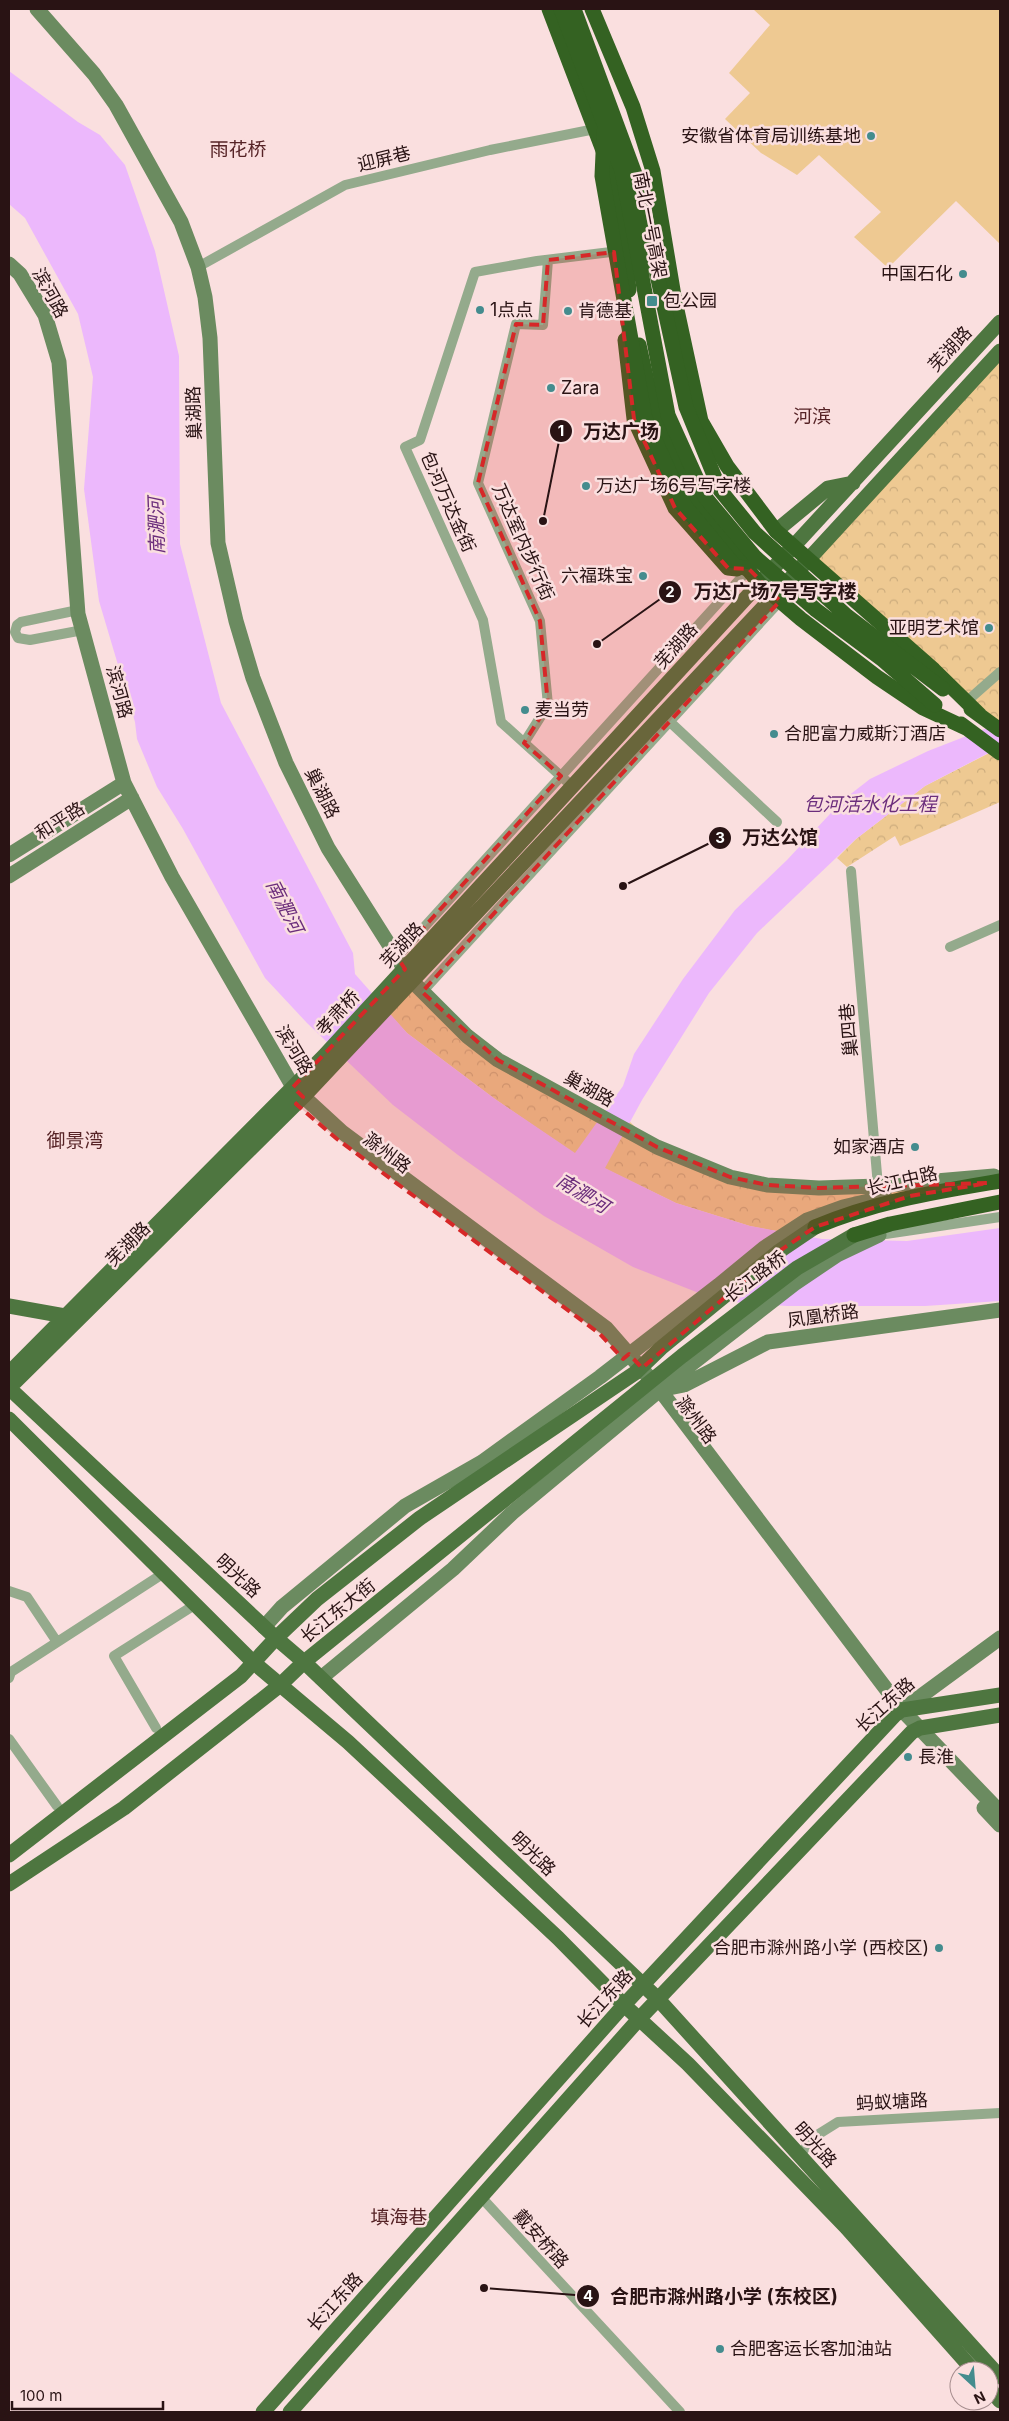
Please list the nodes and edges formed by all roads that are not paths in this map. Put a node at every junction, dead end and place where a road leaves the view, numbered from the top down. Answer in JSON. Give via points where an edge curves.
{"nodes":[{"id":1,"x":37,"y":9,"type":"edge"},
{"id":2,"x":550,"y":9,"type":"edge"},
{"id":3,"x":561,"y":9,"type":"edge"},
{"id":4,"x":574,"y":9,"type":"edge"},
{"id":5,"x":592,"y":9,"type":"edge"},
{"id":6,"x":597,"y":9,"type":"edge"},
{"id":7,"x":607,"y":49,"type":"junction"},
{"id":8,"x":600,"y":127,"type":"junction"},
{"id":9,"x":625,"y":251,"type":"junction"},
{"id":10,"x":548,"y":260,"type":"junction"},
{"id":11,"x":9,"y":264,"type":"edge"},
{"id":12,"x":198,"y":267,"type":"junction"},
{"id":13,"x":1000,"y":322,"type":"edge"},
{"id":14,"x":1000,"y":351,"type":"edge"},
{"id":15,"x":853,"y":483,"type":"junction"},
{"id":16,"x":776,"y":531,"type":"junction"},
{"id":17,"x":792,"y":546,"type":"junction"},
{"id":18,"x":808,"y":560,"type":"junction"},
{"id":19,"x":748,"y":569,"type":"junction"},
{"id":20,"x":759,"y":582,"type":"junction"},
{"id":21,"x":777,"y":598,"type":"junction"},
{"id":22,"x":78,"y":610,"type":"junction"},
{"id":23,"x":83,"y":630,"type":"junction"},
{"id":24,"x":12,"y":634,"type":"edge"},
{"id":25,"x":1000,"y":672,"type":"edge"},
{"id":26,"x":966,"y":702,"type":"junction"},
{"id":27,"x":980,"y":715,"type":"junction"},
{"id":28,"x":670,"y":722,"type":"junction"},
{"id":29,"x":968,"y":729,"type":"junction"},
{"id":30,"x":1000,"y":730,"type":"edge"},
{"id":31,"x":524,"y":743,"type":"junction"},
{"id":32,"x":1000,"y":753,"type":"edge"},
{"id":33,"x":124,"y":783,"type":"junction"},
{"id":34,"x":573,"y":787,"type":"junction"},
{"id":35,"x":132,"y":798,"type":"junction"},
{"id":36,"x":777,"y":822,"type":"dead end"},
{"id":37,"x":9,"y":855,"type":"edge"},
{"id":38,"x":851,"y":871,"type":"dead end"},
{"id":39,"x":9,"y":876,"type":"edge"},
{"id":40,"x":1000,"y":926,"type":"edge"},
{"id":41,"x":950,"y":947,"type":"dead end"},
{"id":42,"x":409,"y":975,"type":"junction"},
{"id":43,"x":385,"y":1001,"type":"joint"},
{"id":44,"x":330,"y":1059,"type":"joint"},
{"id":45,"x":297,"y":1096,"type":"junction"},
{"id":46,"x":996,"y":1180,"type":"edge"},
{"id":47,"x":940,"y":1181,"type":"junction"},
{"id":48,"x":878,"y":1186,"type":"junction"},
{"id":49,"x":925,"y":1187,"type":"junction"},
{"id":50,"x":1000,"y":1202,"type":"edge"},
{"id":51,"x":1000,"y":1217,"type":"edge"},
{"id":52,"x":811,"y":1223,"type":"junction"},
{"id":53,"x":854,"y":1235,"type":"joint"},
{"id":54,"x":879,"y":1235,"type":"joint"},
{"id":55,"x":9,"y":1306,"type":"edge"},
{"id":56,"x":1000,"y":1310,"type":"edge"},
{"id":57,"x":66,"y":1316,"type":"junction"},
{"id":58,"x":657,"y":1342,"type":"junction"},
{"id":59,"x":626,"y":1357,"type":"junction"},
{"id":60,"x":683,"y":1363,"type":"junction"},
{"id":61,"x":638,"y":1371,"type":"junction"},
{"id":62,"x":9,"y":1373,"type":"edge"},
{"id":63,"x":9,"y":1388,"type":"edge"},
{"id":64,"x":653,"y":1388,"type":"junction"},
{"id":65,"x":9,"y":1418,"type":"edge"},
{"id":66,"x":164,"y":1573,"type":"junction"},
{"id":67,"x":9,"y":1591,"type":"edge"},
{"id":68,"x":196,"y":1604,"type":"junction"},
{"id":69,"x":264,"y":1627,"type":"junction"},
{"id":70,"x":276,"y":1638,"type":"junction"},
{"id":71,"x":1000,"y":1638,"type":"edge"},
{"id":72,"x":57,"y":1642,"type":"junction"},
{"id":73,"x":253,"y":1662,"type":"junction"},
{"id":74,"x":304,"y":1662,"type":"junction"},
{"id":75,"x":9,"y":1678,"type":"edge"},
{"id":76,"x":321,"y":1678,"type":"junction"},
{"id":77,"x":280,"y":1686,"type":"junction"},
{"id":78,"x":1000,"y":1695,"type":"edge"},
{"id":79,"x":899,"y":1712,"type":"junction"},
{"id":80,"x":1000,"y":1715,"type":"edge"},
{"id":81,"x":156,"y":1728,"type":"dead end"},
{"id":82,"x":916,"y":1730,"type":"junction"},
{"id":83,"x":9,"y":1739,"type":"edge"},
{"id":84,"x":57,"y":1806,"type":"dead end"},
{"id":85,"x":1000,"y":1812,"type":"edge"},
{"id":86,"x":1000,"y":1825,"type":"edge"},
{"id":87,"x":9,"y":1855,"type":"edge"},
{"id":88,"x":9,"y":1884,"type":"edge"},
{"id":89,"x":642,"y":1985,"type":"junction"},
{"id":90,"x":658,"y":1999,"type":"junction"},
{"id":91,"x":624,"y":2005,"type":"junction"},
{"id":92,"x":640,"y":2019,"type":"junction"},
{"id":93,"x":1000,"y":2113,"type":"edge"},
{"id":94,"x":799,"y":2156,"type":"junction"},
{"id":95,"x":481,"y":2197,"type":"junction"},
{"id":96,"x":965,"y":2361,"type":"edge"},
{"id":97,"x":1000,"y":2377,"type":"edge"},
{"id":98,"x":262,"y":2412,"type":"edge"},
{"id":99,"x":290,"y":2412,"type":"edge"},
{"id":100,"x":680,"y":2412,"type":"edge"}],
"edges":[{"from":1,"to":12,"type":"street","name":"巢湖路","via":[[94,74],[116,105],[181,222]]},
{"from":2,"to":8,"type":"highway"},
{"from":3,"to":8,"type":"highway","name":"南北一号高架","bridge":true},
{"from":4,"to":27,"type":"highway","name":"南北一号高架","bridge":true,"via":[[635,174],[686,406],[720,490],[755,533],[833,603]]},
{"from":5,"to":7,"type":"highway"},
{"from":6,"to":7,"type":"highway"},
{"from":7,"to":16,"type":"highway","via":[[633,107],[653,171],[674,296],[701,421],[727,466]]},
{"from":8,"to":9,"type":"highway"},
{"from":8,"to":12,"type":"street","name":"迎屏巷","via":[[345,185]]},
{"from":8,"to":19,"type":"highway","bridge":true,"via":[[602,176],[645,418],[685,506],[736,566]]},
{"from":8,"to":29,"type":"highway","name":"南北一号高架","bridge":true,"via":[[622,171],[668,415],[705,497],[755,557],[816,610]]},
{"from":9,"to":10,"type":"street","name":"包河万达金街"},
{"from":9,"to":19,"type":"highway","via":[[627,283],[655,417],[688,495]]},
{"from":10,"to":31,"type":"street","name":"万达室内步行街","via":[[543,325],[516,324],[478,483],[540,620],[548,705]]},
{"from":10,"to":31,"type":"street","name":"包河万达金街","via":[[475,272],[420,440],[405,447],[483,620],[501,722]]},
{"from":11,"to":22,"type":"street","name":"滨河路","via":[[20,274],[45,315],[59,362]]},
{"from":12,"to":42,"type":"street","name":"巢湖路","via":[[210,338],[218,543],[236,622],[253,678],[286,763],[328,848]]},
{"from":13,"to":15,"type":"main road","name":"芜湖路"},
{"from":14,"to":18,"type":"main road","name":"芜湖路"},
{"from":15,"to":16,"type":"main road","via":[[828,488]]},
{"from":15,"to":17,"type":"main road","name":"芜湖路"},
{"from":16,"to":17,"type":"highway"},
{"from":17,"to":18,"type":"highway"},
{"from":17,"to":20,"type":"main road","name":"芜湖路"},
{"from":18,"to":21,"type":"main road","name":"芜湖路"},
{"from":18,"to":26,"type":"highway"},
{"from":19,"to":20,"type":"highway"},
{"from":19,"to":42,"type":"street"},
{"from":20,"to":21,"type":"highway"},
{"from":20,"to":34,"type":"main road","name":"芜湖路"},
{"from":21,"to":28,"type":"street"},
{"from":21,"to":29,"type":"highway","via":[[877,677],[923,708]]},
{"from":21,"to":42,"type":"main road","name":"芜湖路"},
{"from":22,"to":23,"type":"street","name":"滨河路"},
{"from":22,"to":24,"type":"street","via":[[21,622]]},
{"from":23,"to":24,"type":"street","via":[[30,640]]},
{"from":23,"to":33,"type":"street","name":"滨河路"},
{"from":25,"to":26,"type":"street"},
{"from":26,"to":27,"type":"highway"},
{"from":27,"to":30,"type":"highway"},
{"from":28,"to":36,"type":"street"},
{"from":28,"to":42,"type":"street"},
{"from":29,"to":32,"type":"highway"},
{"from":31,"to":34,"type":"street","name":"包河万达金街"},
{"from":33,"to":35,"type":"street","name":"滨河路"},
{"from":33,"to":37,"type":"street","name":"和平路"},
{"from":34,"to":42,"type":"main road","name":"芜湖路"},
{"from":35,"to":39,"type":"street","name":"和平路"},
{"from":35,"to":45,"type":"street","name":"滨河路","via":[[172,876]]},
{"from":38,"to":48,"type":"street","name":"巢四巷"},
{"from":40,"to":41,"type":"street"},
{"from":42,"to":43,"type":"main road","name":"芜湖路"},
{"from":42,"to":48,"type":"street","name":"巢湖路","via":[[468,1036],[498,1060],[665,1151],[746,1182],[819,1188]]},
{"from":43,"to":44,"type":"main road","name":"孝肃桥"},
{"from":44,"to":45,"type":"main road","name":"芜湖路"},
{"from":45,"to":57,"type":"main road","name":"芜湖路"},
{"from":45,"to":59,"type":"street","name":"滁州路","via":[[337,1139],[600,1334]]},
{"from":45,"to":63,"type":"main road","name":"芜湖路"},
{"from":46,"to":47,"type":"street","name":"巢湖路"},
{"from":46,"to":49,"type":"street"},
{"from":46,"to":52,"type":"highway","name":"长江中路","via":[[910,1196]]},
{"from":47,"to":48,"type":"street","name":"巢湖路"},
{"from":47,"to":49,"type":"street"},
{"from":48,"to":49,"type":"street"},
{"from":49,"to":52,"type":"street","via":[[843,1206]]},
{"from":50,"to":53,"type":"highway","via":[[890,1224]]},
{"from":51,"to":54,"type":"street"},
{"from":52,"to":58,"type":"main road","name":"长江路桥","via":[[778,1252]]},
{"from":53,"to":60,"type":"main road","name":"长江路桥","via":[[797,1268]]},
{"from":54,"to":60,"type":"street","via":[[836,1255]]},
{"from":55,"to":57,"type":"main road"},
{"from":56,"to":64,"type":"street","name":"凤凰桥路","via":[[768,1342],[684,1385]]},
{"from":57,"to":62,"type":"main road","name":"芜湖路"},
{"from":58,"to":59,"type":"street"},
{"from":58,"to":61,"type":"main road","name":"长江东大街"},
{"from":59,"to":61,"type":"street","name":"滁州路"},
{"from":59,"to":69,"type":"street","via":[[482,1462],[405,1506],[282,1607]]},
{"from":60,"to":64,"type":"main road","name":"长江东大街"},
{"from":61,"to":64,"type":"street","name":"滁州路"},
{"from":61,"to":70,"type":"main road","name":"长江东大街","via":[[420,1518],[317,1599]]},
{"from":63,"to":69,"type":"main road","name":"明光路"},
{"from":64,"to":74,"type":"main road","name":"长江东大街"},
{"from":64,"to":76,"type":"street","via":[[512,1512],[453,1569]]},
{"from":64,"to":79,"type":"street","name":"滁州路"},
{"from":65,"to":66,"type":"main road","name":"明光路"},
{"from":66,"to":68,"type":"main road","name":"明光路"},
{"from":66,"to":72,"type":"street"},
{"from":67,"to":72,"type":"street","via":[[27,1597]]},
{"from":68,"to":73,"type":"main road","name":"明光路"},
{"from":68,"to":81,"type":"street","via":[[114,1656]]},
{"from":69,"to":70,"type":"main road","name":"明光路"},
{"from":70,"to":73,"type":"main road","name":"长江东大街"},
{"from":70,"to":74,"type":"main road","name":"明光路"},
{"from":71,"to":79,"type":"street","name":"长江东路"},
{"from":72,"to":75,"type":"street","via":[[11,1672]]},
{"from":73,"to":77,"type":"main road","name":"明光路"},
{"from":73,"to":87,"type":"main road","name":"长江东大街","via":[[242,1676]]},
{"from":74,"to":76,"type":"main road","name":"明光路"},
{"from":74,"to":77,"type":"main road","name":"长江东大街"},
{"from":76,"to":89,"type":"main road","name":"明光路"},
{"from":77,"to":88,"type":"main road","name":"长江东大街","via":[[124,1808]]},
{"from":77,"to":91,"type":"main road","name":"明光路","via":[[348,1742],[558,1938]]},
{"from":78,"to":79,"type":"main road"},
{"from":79,"to":82,"type":"street","name":"滁州路"},
{"from":79,"to":89,"type":"main road","name":"长江东路"},
{"from":80,"to":82,"type":"main road"},
{"from":82,"to":85,"type":"street","name":"滁州路"},
{"from":82,"to":86,"type":"street","name":"滁州路"},
{"from":82,"to":90,"type":"main road"},
{"from":83,"to":84,"type":"street"},
{"from":89,"to":90,"type":"main road","name":"明光路"},
{"from":89,"to":91,"type":"main road","name":"长江东路"},
{"from":90,"to":92,"type":"main road"},
{"from":90,"to":94,"type":"main road","name":"明光路"},
{"from":91,"to":92,"type":"main road","name":"明光路"},
{"from":91,"to":98,"type":"main road","name":"长江东路"},
{"from":92,"to":95,"type":"main road"},
{"from":92,"to":96,"type":"main road","name":"明光路","via":[[846,2227]]},
{"from":93,"to":94,"type":"street","name":"蚂蚁塘路","via":[[838,2122],[814,2137]]},
{"from":94,"to":97,"type":"main road","name":"明光路"},
{"from":95,"to":99,"type":"main road"},
{"from":95,"to":100,"type":"street","name":"戴安桥路"}]}
